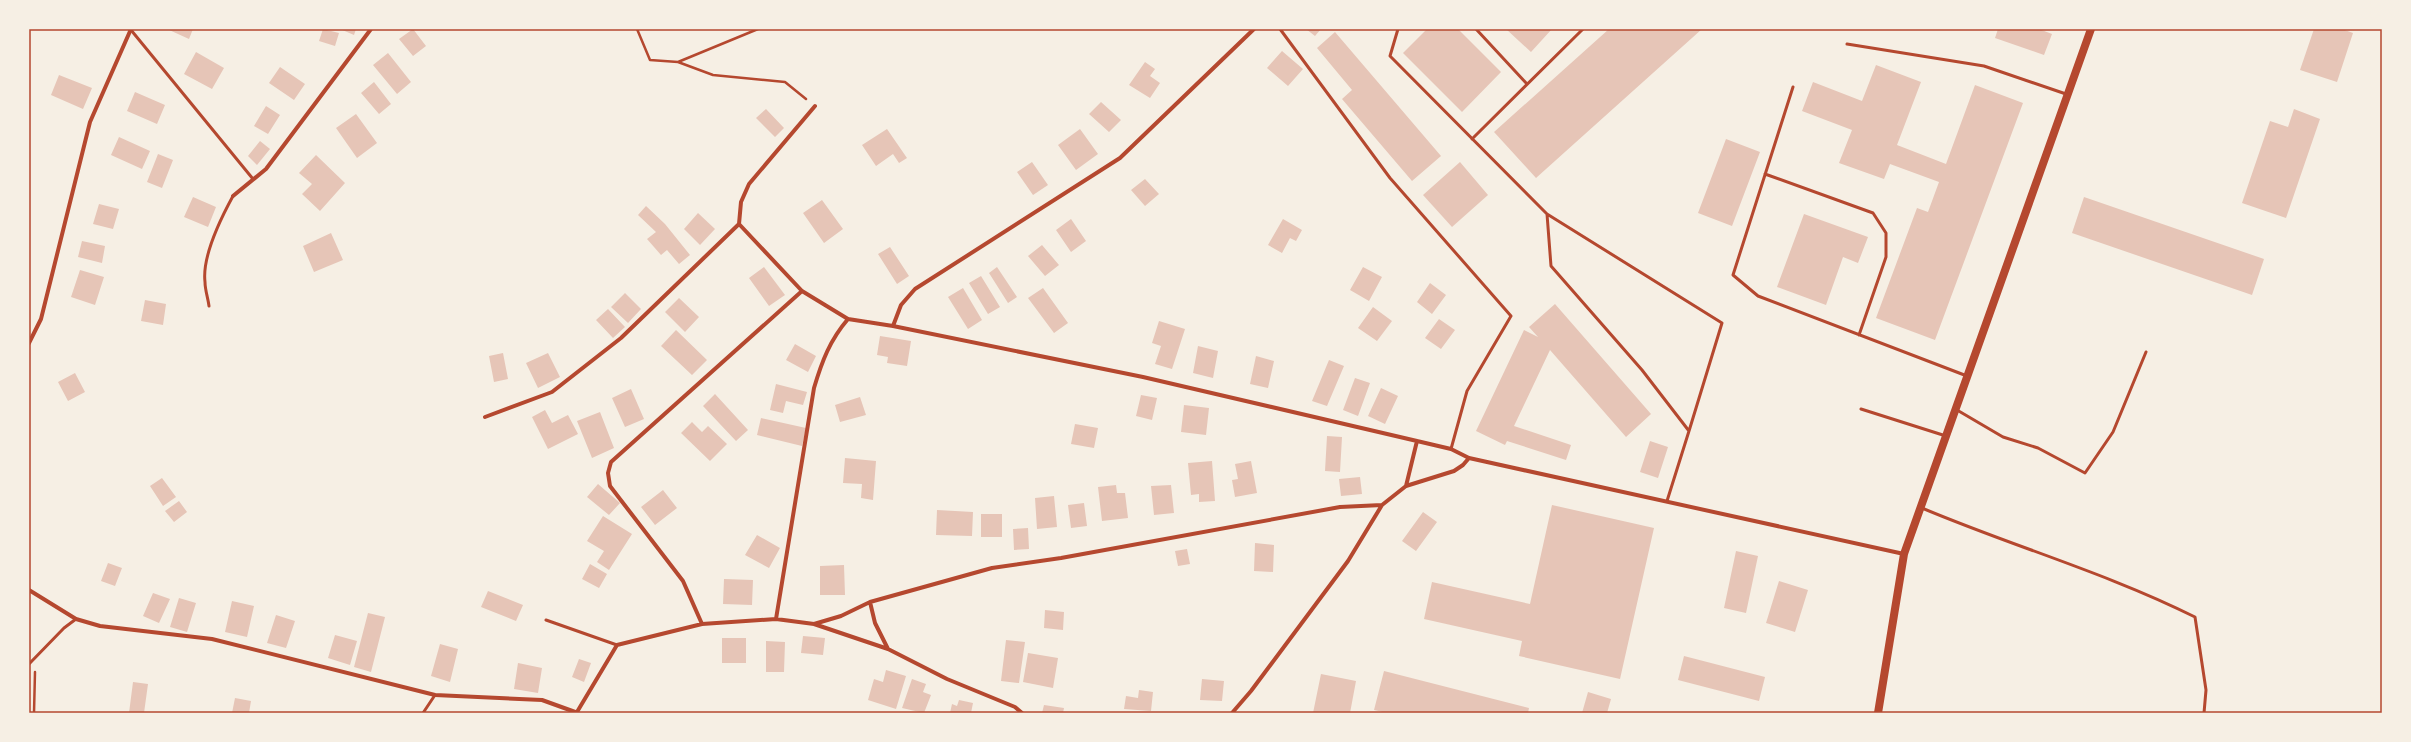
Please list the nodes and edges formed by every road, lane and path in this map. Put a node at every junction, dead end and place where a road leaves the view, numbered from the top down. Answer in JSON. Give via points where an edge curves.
{"nodes":[{"id":1,"x":131,"y":29,"type":"edge"},
{"id":2,"x":371,"y":29,"type":"edge"},
{"id":3,"x":637,"y":29,"type":"edge"},
{"id":4,"x":758,"y":29,"type":"edge"},
{"id":5,"x":1254,"y":29,"type":"edge"},
{"id":6,"x":1280,"y":29,"type":"edge"},
{"id":7,"x":1398,"y":29,"type":"edge"},
{"id":8,"x":1476,"y":29,"type":"edge"},
{"id":9,"x":1583,"y":29,"type":"edge"},
{"id":10,"x":2091,"y":29,"type":"edge"},
{"id":11,"x":1847,"y":44,"type":"dead end"},
{"id":12,"x":678,"y":62,"type":"junction"},
{"id":13,"x":1527,"y":84,"type":"junction"},
{"id":14,"x":1793,"y":88,"type":"dead end"},
{"id":15,"x":2068,"y":95,"type":"junction"},
{"id":16,"x":815,"y":106,"type":"joint"},
{"id":17,"x":1472,"y":139,"type":"junction"},
{"id":18,"x":1765,"y":174,"type":"junction"},
{"id":19,"x":253,"y":180,"type":"junction"},
{"id":20,"x":233,"y":196,"type":"joint"},
{"id":21,"x":1547,"y":214,"type":"junction"},
{"id":22,"x":739,"y":224,"type":"junction"},
{"id":23,"x":802,"y":290,"type":"junction"},
{"id":24,"x":209,"y":306,"type":"dead end"},
{"id":25,"x":848,"y":319,"type":"junction"},
{"id":26,"x":892,"y":326,"type":"junction"},
{"id":27,"x":1859,"y":335,"type":"junction"},
{"id":28,"x":29,"y":343,"type":"edge"},
{"id":29,"x":2146,"y":352,"type":"dead end"},
{"id":30,"x":1967,"y":376,"type":"junction"},
{"id":31,"x":1861,"y":409,"type":"dead end"},
{"id":32,"x":1955,"y":409,"type":"junction"},
{"id":33,"x":485,"y":417,"type":"dead end"},
{"id":34,"x":1689,"y":431,"type":"junction"},
{"id":35,"x":1946,"y":436,"type":"junction"},
{"id":36,"x":1417,"y":441,"type":"junction"},
{"id":37,"x":1450,"y":449,"type":"junction"},
{"id":38,"x":1469,"y":458,"type":"junction"},
{"id":39,"x":1406,"y":486,"type":"junction"},
{"id":40,"x":1667,"y":501,"type":"junction"},
{"id":41,"x":1382,"y":504,"type":"junction"},
{"id":42,"x":1920,"y":508,"type":"junction"},
{"id":43,"x":1904,"y":554,"type":"junction"},
{"id":44,"x":29,"y":590,"type":"edge"},
{"id":45,"x":870,"y":602,"type":"junction"},
{"id":46,"x":76,"y":619,"type":"junction"},
{"id":47,"x":776,"y":619,"type":"junction"},
{"id":48,"x":546,"y":620,"type":"dead end"},
{"id":49,"x":702,"y":624,"type":"junction"},
{"id":50,"x":814,"y":624,"type":"junction"},
{"id":51,"x":617,"y":645,"type":"junction"},
{"id":52,"x":888,"y":649,"type":"junction"},
{"id":53,"x":36,"y":659,"type":"junction"},
{"id":54,"x":29,"y":664,"type":"edge"},
{"id":55,"x":435,"y":695,"type":"junction"},
{"id":56,"x":34,"y":713,"type":"edge"},
{"id":57,"x":423,"y":713,"type":"edge"},
{"id":58,"x":577,"y":713,"type":"edge"},
{"id":59,"x":1022,"y":713,"type":"edge"},
{"id":60,"x":1232,"y":713,"type":"edge"},
{"id":61,"x":1878,"y":713,"type":"edge"},
{"id":62,"x":2204,"y":713,"type":"edge"}],
"edges":[{"from":1,"to":19,"type":"lane"},
{"from":1,"to":28,"type":"street","via":[[90,122],[41,319]]},
{"from":2,"to":19,"type":"street","via":[[266,169]]},
{"from":3,"to":12,"type":"path","via":[[650,60]]},
{"from":4,"to":12,"type":"path"},
{"from":5,"to":26,"type":"street","via":[[1120,158],[915,289],[901,305]]},
{"from":6,"to":37,"type":"lane","via":[[1390,178],[1511,316],[1467,391]]},
{"from":7,"to":17,"type":"lane","via":[[1390,56]]},
{"from":8,"to":13,"type":"lane"},
{"from":9,"to":13,"type":"lane"},
{"from":10,"to":15,"type":"main road"},
{"from":11,"to":15,"type":"lane","via":[[1984,66]]},
{"from":12,"to":16,"type":"path","via":[[713,76],[785,82]]},
{"from":13,"to":17,"type":"lane"},
{"from":14,"to":18,"type":"lane"},
{"from":15,"to":30,"type":"main road"},
{"from":16,"to":22,"type":"street","via":[[749,184],[741,202]]},
{"from":17,"to":21,"type":"lane"},
{"from":18,"to":27,"type":"lane","via":[[1873,213],[1886,233],[1886,257]]},
{"from":18,"to":27,"type":"lane","via":[[1733,275],[1758,296]]},
{"from":19,"to":20,"type":"street"},
{"from":20,"to":24,"type":"lane","via":[[222,215],[208,256],[204,280]]},
{"from":21,"to":34,"type":"lane","via":[[1552,266],[1642,370]]},
{"from":21,"to":34,"type":"lane","via":[[1722,323]]},
{"from":22,"to":23,"type":"street"},
{"from":22,"to":33,"type":"street","via":[[621,338],[552,392]]},
{"from":23,"to":25,"type":"street"},
{"from":23,"to":49,"type":"street","via":[[610,462],[610,486],[683,581]]},
{"from":25,"to":26,"type":"street"},
{"from":25,"to":47,"type":"street","via":[[835,334],[823,358],[814,388]]},
{"from":26,"to":36,"type":"street","via":[[1143,377]]},
{"from":27,"to":30,"type":"lane"},
{"from":29,"to":32,"type":"lane","via":[[2113,432],[2085,473],[2038,448],[2002,437]]},
{"from":30,"to":32,"type":"main road"},
{"from":31,"to":35,"type":"lane"},
{"from":32,"to":35,"type":"main road"},
{"from":34,"to":40,"type":"lane"},
{"from":35,"to":42,"type":"main road"},
{"from":36,"to":37,"type":"street"},
{"from":36,"to":39,"type":"street"},
{"from":37,"to":38,"type":"street"},
{"from":38,"to":39,"type":"street","via":[[1454,471]]},
{"from":38,"to":40,"type":"street"},
{"from":39,"to":41,"type":"street"},
{"from":40,"to":43,"type":"street"},
{"from":41,"to":45,"type":"street","via":[[1340,507],[992,568]]},
{"from":41,"to":60,"type":"street","via":[[1348,561]]},
{"from":42,"to":43,"type":"main road"},
{"from":42,"to":62,"type":"lane","via":[[2123,584],[2195,617],[2206,690]]},
{"from":43,"to":61,"type":"main road"},
{"from":44,"to":46,"type":"street"},
{"from":45,"to":50,"type":"street","via":[[841,616]]},
{"from":45,"to":52,"type":"street","via":[[875,623]]},
{"from":46,"to":53,"type":"lane","via":[[64,628]]},
{"from":46,"to":55,"type":"street","via":[[100,626],[212,639]]},
{"from":47,"to":49,"type":"street"},
{"from":47,"to":50,"type":"street"},
{"from":48,"to":51,"type":"lane"},
{"from":49,"to":51,"type":"street"},
{"from":50,"to":52,"type":"street"},
{"from":51,"to":58,"type":"street"},
{"from":52,"to":59,"type":"street","via":[[947,679],[1015,707]]},
{"from":53,"to":54,"type":"lane"},
{"from":53,"to":56,"type":"path"},
{"from":55,"to":57,"type":"lane"},
{"from":55,"to":58,"type":"street","via":[[542,700]]}]}
